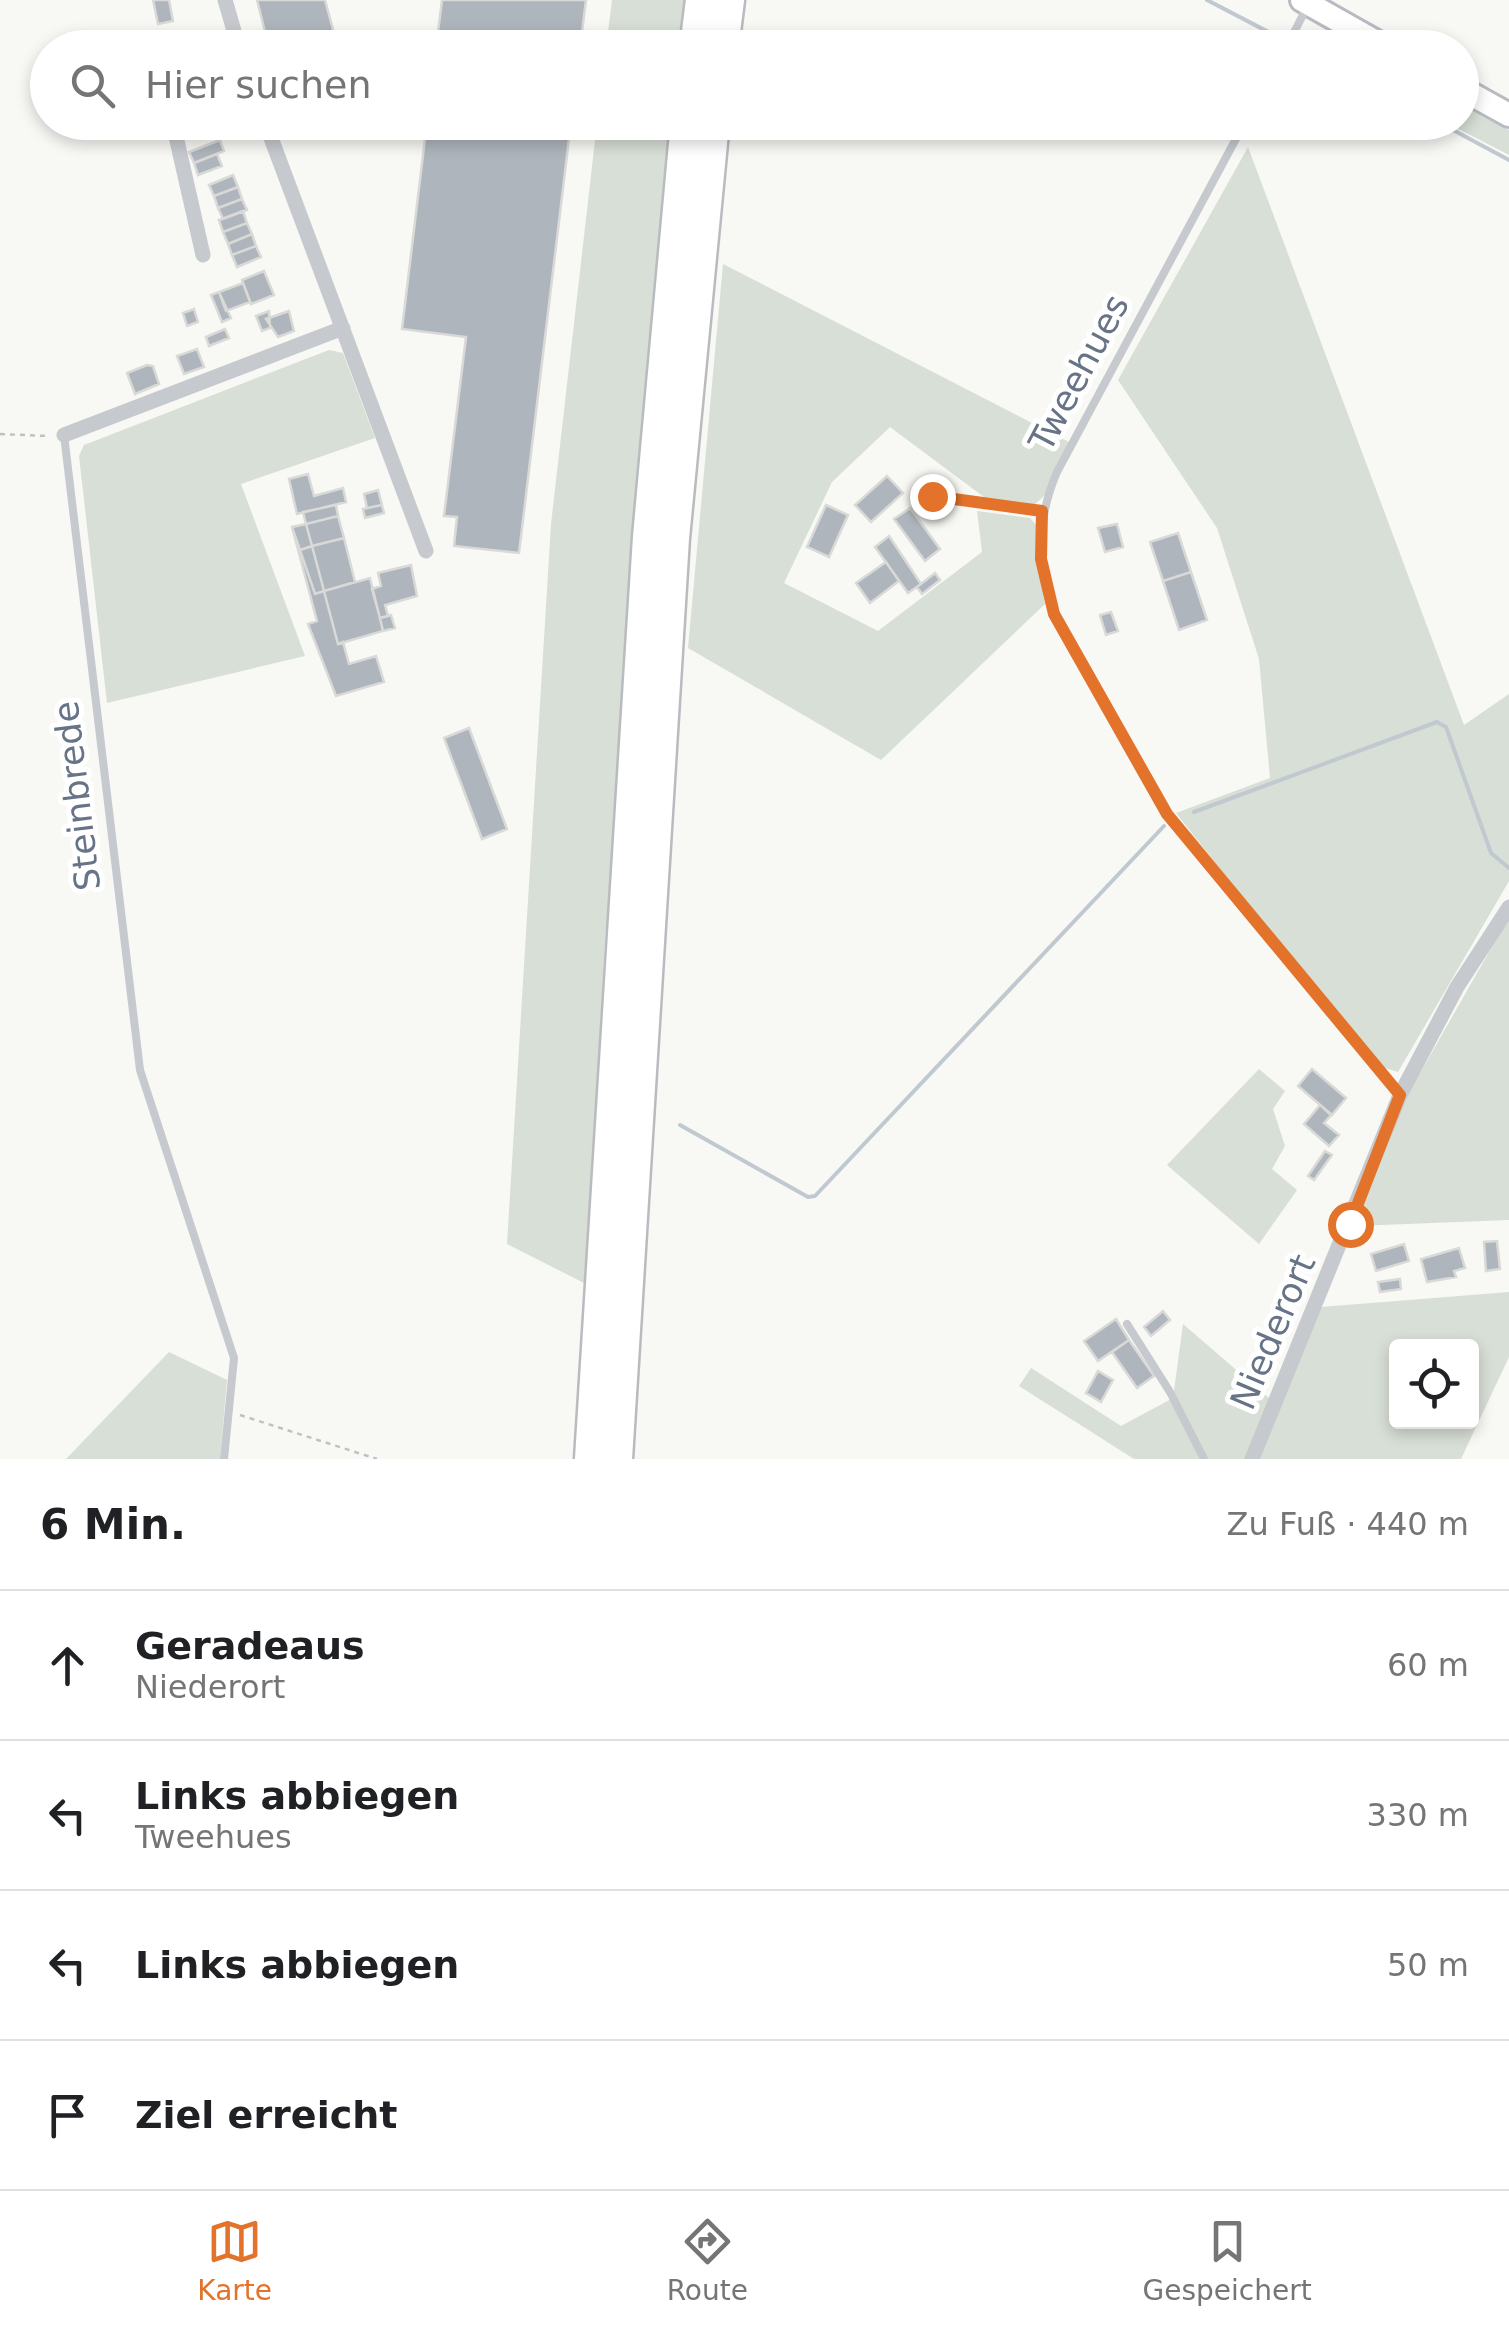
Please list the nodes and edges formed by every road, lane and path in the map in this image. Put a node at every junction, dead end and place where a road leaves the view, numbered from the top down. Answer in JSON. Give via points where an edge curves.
{"nodes":[{"id":1,"x":225,"y":0,"type":"edge"},
{"id":2,"x":701,"y":0,"type":"edge"},
{"id":3,"x":729,"y":0,"type":"edge"},
{"id":4,"x":1308,"y":1,"type":"edge"},
{"id":5,"x":233,"y":30,"type":"edge"},
{"id":6,"x":697,"y":30,"type":"edge"},
{"id":7,"x":725,"y":30,"type":"edge"},
{"id":8,"x":1294,"y":30,"type":"edge"},
{"id":9,"x":1357,"y":30,"type":"edge"},
{"id":10,"x":1479,"y":98,"type":"edge"},
{"id":11,"x":1509,"y":115,"type":"edge"},
{"id":12,"x":177,"y":140,"type":"edge"},
{"id":13,"x":272,"y":140,"type":"edge"},
{"id":14,"x":684,"y":140,"type":"edge"},
{"id":15,"x":712,"y":140,"type":"edge"},
{"id":16,"x":1235,"y":140,"type":"edge"},
{"id":17,"x":203,"y":256,"type":"dead end"},
{"id":18,"x":343,"y":328,"type":"junction"},
{"id":19,"x":0,"y":434,"type":"edge"},
{"id":20,"x":64,"y":435,"type":"junction"},
{"id":21,"x":932,"y":496,"type":"dead end"},
{"id":22,"x":1042,"y":511,"type":"junction"},
{"id":23,"x":426,"y":551,"type":"dead end"},
{"id":24,"x":1509,"y":906,"type":"edge"},
{"id":25,"x":1400,"y":1095,"type":"junction"},
{"id":26,"x":1127,"y":1324,"type":"dead end"},
{"id":27,"x":232,"y":1412,"type":"junction"},
{"id":28,"x":224,"y":1459,"type":"edge"},
{"id":29,"x":376,"y":1459,"type":"edge"},
{"id":30,"x":590,"y":1459,"type":"edge"},
{"id":31,"x":618,"y":1459,"type":"edge"},
{"id":32,"x":1204,"y":1459,"type":"edge"},
{"id":33,"x":1252,"y":1459,"type":"edge"}],
"edges":[{"from":1,"to":5,"type":"street"},
{"from":2,"to":6,"type":"highway"},
{"from":3,"to":7,"type":"highway"},
{"from":4,"to":8,"type":"lane"},
{"from":4,"to":9,"type":"street"},
{"from":10,"to":11,"type":"street"},
{"from":12,"to":17,"type":"street"},
{"from":13,"to":18,"type":"street"},
{"from":14,"to":30,"type":"highway","via":[[648,537]]},
{"from":15,"to":31,"type":"highway","via":[[674,538]]},
{"from":16,"to":22,"type":"lane","name":"Tweehues","via":[[1070,446]]},
{"from":18,"to":20,"type":"street"},
{"from":18,"to":23,"type":"street"},
{"from":19,"to":20,"type":"path"},
{"from":20,"to":27,"type":"lane","name":"Steinbrede","via":[[140,1070],[234,1358]]},
{"from":21,"to":22,"type":"lane"},
{"from":22,"to":25,"type":"lane","name":"Tweehues","via":[[1041,559],[1054,614],[1167,814]]},
{"from":24,"to":25,"type":"street","name":"Niederort"},
{"from":25,"to":33,"type":"street","name":"Niederort"},
{"from":26,"to":32,"type":"lane"},
{"from":27,"to":28,"type":"lane","name":"Steinbrede"},
{"from":27,"to":29,"type":"path"}]}
